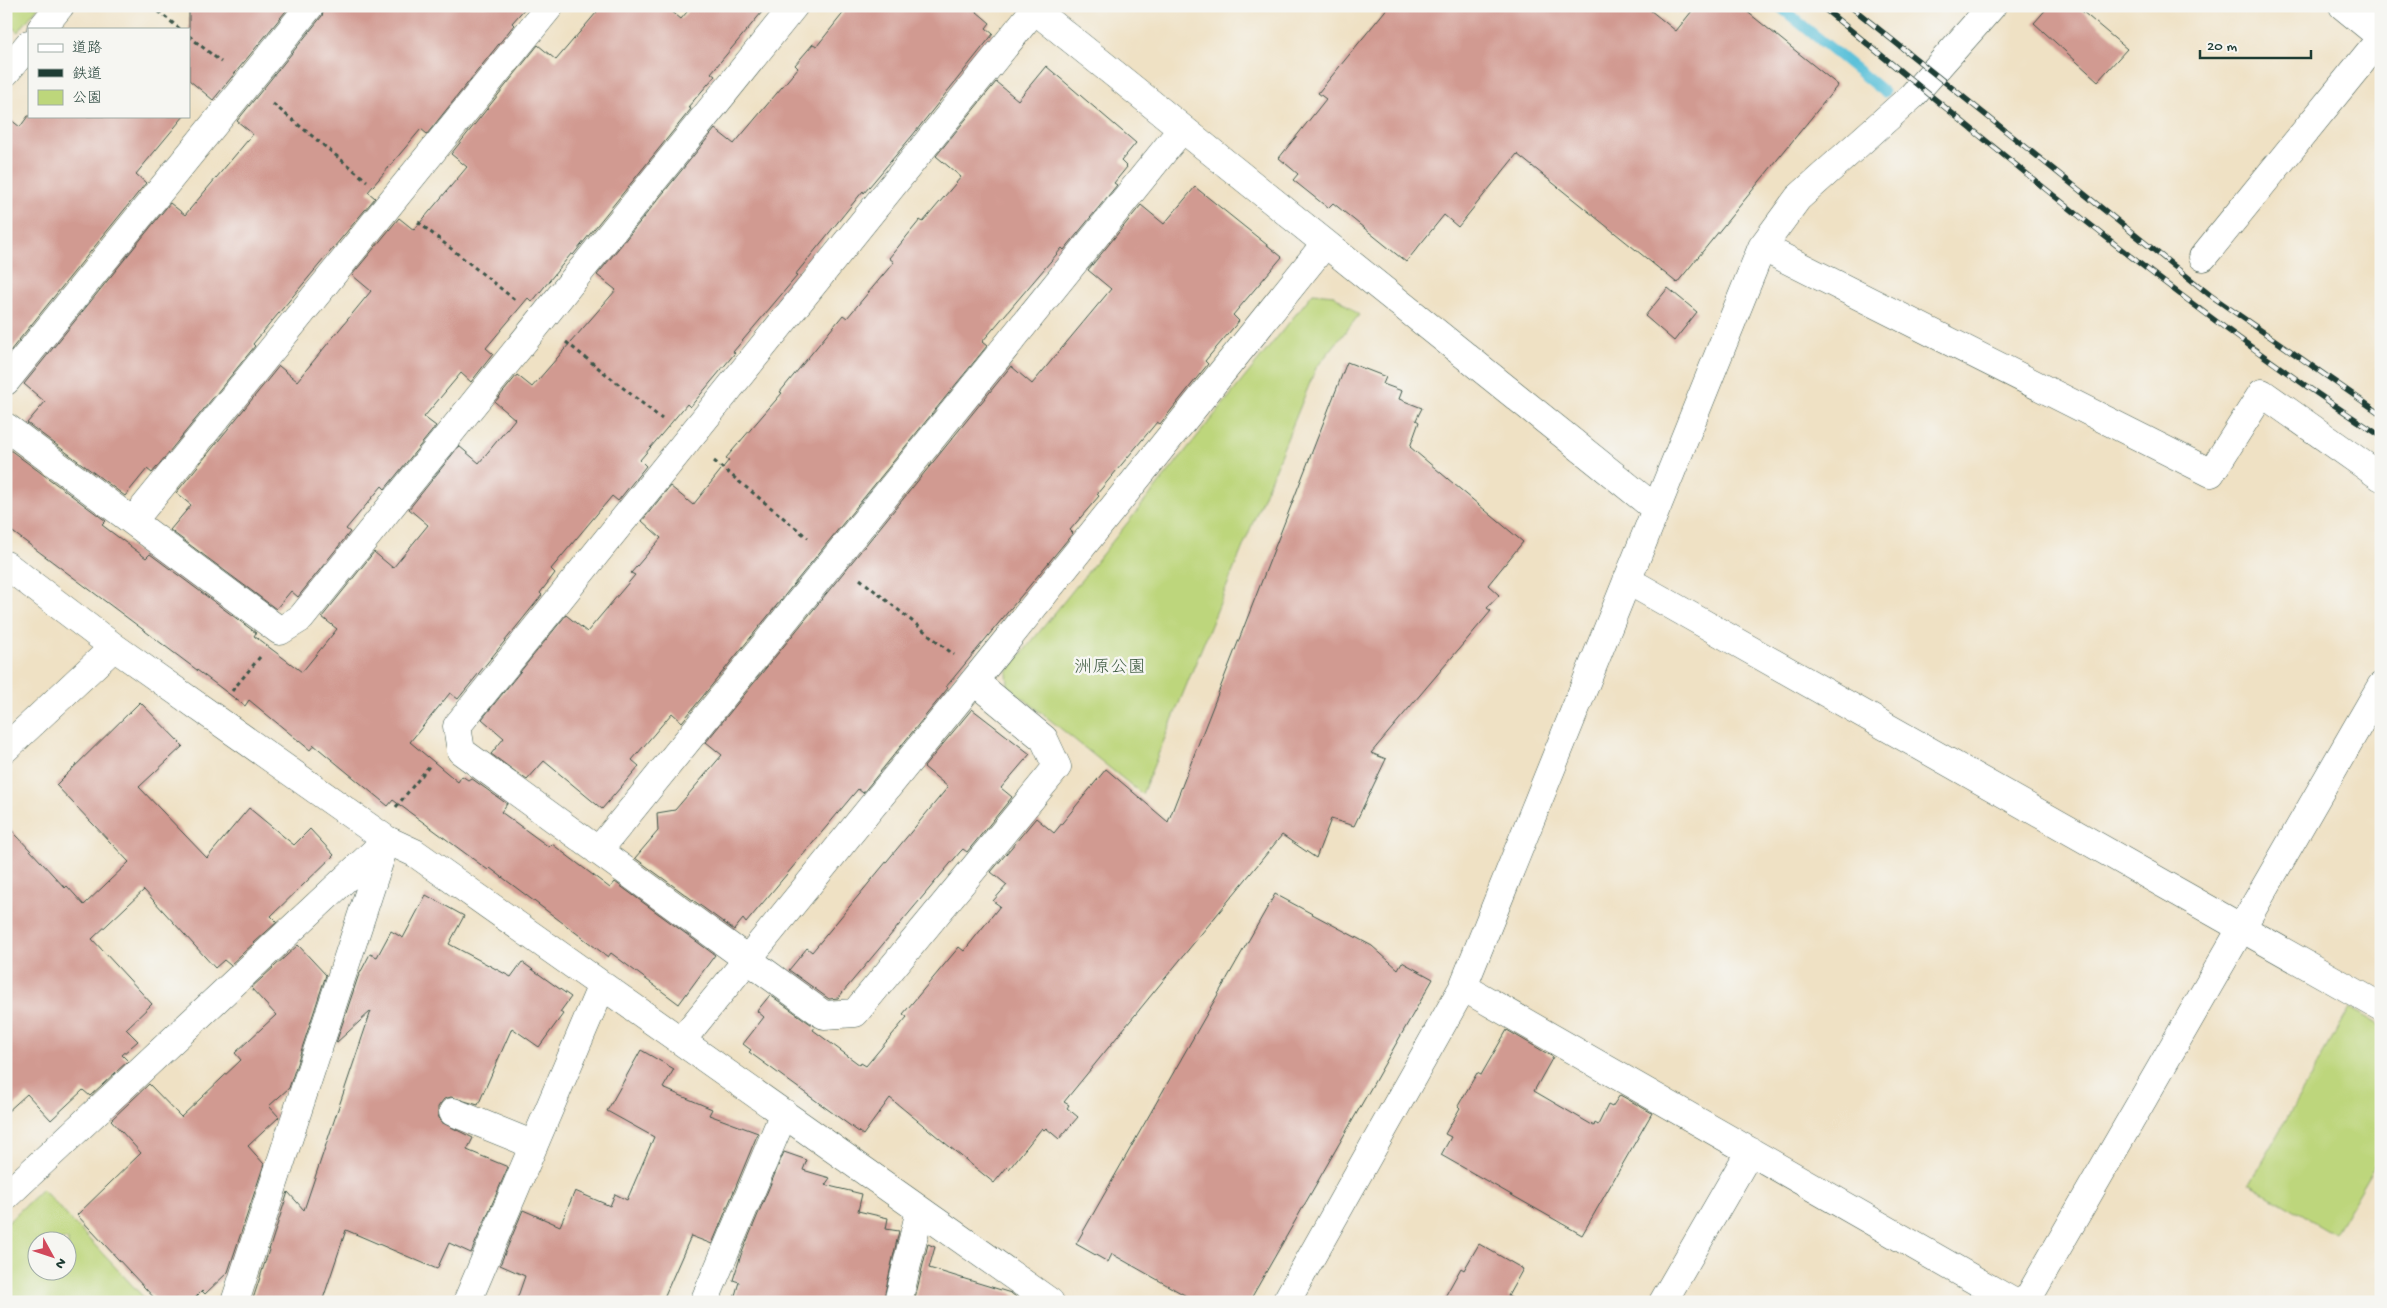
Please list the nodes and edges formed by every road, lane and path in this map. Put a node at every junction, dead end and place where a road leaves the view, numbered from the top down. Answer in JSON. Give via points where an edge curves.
{"nodes":[{"id":1,"x":60,"y":6,"type":"edge"},
{"id":2,"x":152,"y":6,"type":"edge"},
{"id":3,"x":310,"y":6,"type":"edge"},
{"id":4,"x":550,"y":6,"type":"edge"},
{"id":5,"x":794,"y":6,"type":"edge"},
{"id":6,"x":1992,"y":6,"type":"edge"},
{"id":7,"x":2343,"y":6,"type":"edge"},
{"id":8,"x":1032,"y":8,"type":"edge"},
{"id":9,"x":42,"y":28,"type":"edge"},
{"id":10,"x":179,"y":28,"type":"edge"},
{"id":11,"x":190,"y":37,"type":"edge"},
{"id":12,"x":2381,"y":38,"type":"edge"},
{"id":13,"x":28,"y":45,"type":"edge"},
{"id":14,"x":6,"y":72,"type":"edge"},
{"id":15,"x":247,"y":83,"type":"junction"},
{"id":16,"x":1182,"y":129,"type":"junction"},
{"id":17,"x":392,"y":201,"type":"junction"},
{"id":18,"x":1325,"y":244,"type":"junction"},
{"id":19,"x":1762,"y":247,"type":"junction"},
{"id":20,"x":2203,"y":257,"type":"dead end"},
{"id":21,"x":540,"y":321,"type":"junction"},
{"id":22,"x":6,"y":381,"type":"edge"},
{"id":23,"x":6,"y":427,"type":"edge"},
{"id":24,"x":688,"y":440,"type":"junction"},
{"id":25,"x":2381,"y":477,"type":"edge"},
{"id":26,"x":1656,"y":509,"type":"junction"},
{"id":27,"x":133,"y":521,"type":"junction"},
{"id":28,"x":834,"y":559,"type":"junction"},
{"id":29,"x":6,"y":565,"type":"edge"},
{"id":30,"x":1627,"y":580,"type":"junction"},
{"id":31,"x":280,"y":631,"type":"junction"},
{"id":32,"x":114,"y":648,"type":"junction"},
{"id":33,"x":976,"y":678,"type":"junction"},
{"id":34,"x":2381,"y":686,"type":"edge"},
{"id":35,"x":231,"y":693,"type":"dead end"},
{"id":36,"x":457,"y":726,"type":"junction"},
{"id":37,"x":6,"y":748,"type":"edge"},
{"id":38,"x":395,"y":808,"type":"dead end"},
{"id":39,"x":387,"y":840,"type":"junction"},
{"id":40,"x":598,"y":851,"type":"junction"},
{"id":41,"x":2242,"y":928,"type":"junction"},
{"id":42,"x":748,"y":960,"type":"junction"},
{"id":43,"x":602,"y":985,"type":"junction"},
{"id":44,"x":1463,"y":987,"type":"junction"},
{"id":45,"x":2381,"y":1007,"type":"edge"},
{"id":46,"x":681,"y":1041,"type":"junction"},
{"id":47,"x":453,"y":1112,"type":"dead end"},
{"id":48,"x":784,"y":1113,"type":"junction"},
{"id":49,"x":534,"y":1145,"type":"junction"},
{"id":50,"x":1750,"y":1151,"type":"junction"},
{"id":51,"x":6,"y":1196,"type":"edge"},
{"id":52,"x":920,"y":1210,"type":"junction"},
{"id":53,"x":235,"y":1302,"type":"edge"},
{"id":54,"x":467,"y":1302,"type":"edge"},
{"id":55,"x":704,"y":1302,"type":"edge"},
{"id":56,"x":898,"y":1302,"type":"edge"},
{"id":57,"x":1050,"y":1302,"type":"edge"},
{"id":58,"x":1286,"y":1302,"type":"edge"},
{"id":59,"x":1663,"y":1302,"type":"edge"},
{"id":60,"x":2013,"y":1302,"type":"edge"},
{"id":61,"x":2026,"y":1302,"type":"edge"}],
"edges":[{"from":1,"to":9,"type":"street"},
{"from":2,"to":10,"type":"path"},
{"from":3,"to":15,"type":"street"},
{"from":4,"to":17,"type":"street"},
{"from":5,"to":21,"type":"street"},
{"from":6,"to":19,"type":"street","via":[[1912,96],[1798,198]]},
{"from":7,"to":12,"type":"street"},
{"from":8,"to":16,"type":"street"},
{"from":8,"to":24,"type":"street"},
{"from":11,"to":15,"type":"path"},
{"from":12,"to":20,"type":"street"},
{"from":13,"to":14,"type":"street"},
{"from":15,"to":17,"type":"path"},
{"from":15,"to":22,"type":"street"},
{"from":16,"to":18,"type":"street"},
{"from":16,"to":28,"type":"street"},
{"from":17,"to":21,"type":"path"},
{"from":17,"to":27,"type":"street"},
{"from":18,"to":26,"type":"street"},
{"from":18,"to":33,"type":"street"},
{"from":19,"to":25,"type":"street","via":[[2211,473],[2262,393]]},
{"from":19,"to":26,"type":"street"},
{"from":21,"to":24,"type":"path"},
{"from":21,"to":31,"type":"street","via":[[301,618]]},
{"from":23,"to":27,"type":"street"},
{"from":24,"to":28,"type":"path"},
{"from":24,"to":36,"type":"street"},
{"from":26,"to":30,"type":"street"},
{"from":27,"to":31,"type":"street"},
{"from":28,"to":33,"type":"path"},
{"from":28,"to":40,"type":"street"},
{"from":29,"to":32,"type":"street"},
{"from":30,"to":41,"type":"street"},
{"from":30,"to":44,"type":"street"},
{"from":31,"to":35,"type":"path"},
{"from":32,"to":37,"type":"street"},
{"from":32,"to":39,"type":"street"},
{"from":33,"to":42,"type":"street"},
{"from":33,"to":42,"type":"street","via":[[1044,739],[1057,768],[855,1013],[824,1015]]},
{"from":34,"to":41,"type":"street"},
{"from":36,"to":38,"type":"path","via":[[439,754]]},
{"from":36,"to":40,"type":"street","via":[[461,751]]},
{"from":39,"to":43,"type":"street","via":[[415,853]]},
{"from":39,"to":51,"type":"street"},
{"from":39,"to":53,"type":"street"},
{"from":40,"to":42,"type":"street"},
{"from":41,"to":45,"type":"street"},
{"from":41,"to":61,"type":"street"},
{"from":42,"to":46,"type":"street"},
{"from":43,"to":46,"type":"street"},
{"from":43,"to":49,"type":"street"},
{"from":44,"to":50,"type":"street"},
{"from":44,"to":58,"type":"street"},
{"from":46,"to":48,"type":"street"},
{"from":47,"to":49,"type":"street"},
{"from":48,"to":52,"type":"street"},
{"from":48,"to":55,"type":"street"},
{"from":49,"to":54,"type":"street"},
{"from":50,"to":59,"type":"street"},
{"from":50,"to":60,"type":"street"},
{"from":52,"to":56,"type":"street"},
{"from":52,"to":57,"type":"street"}]}
